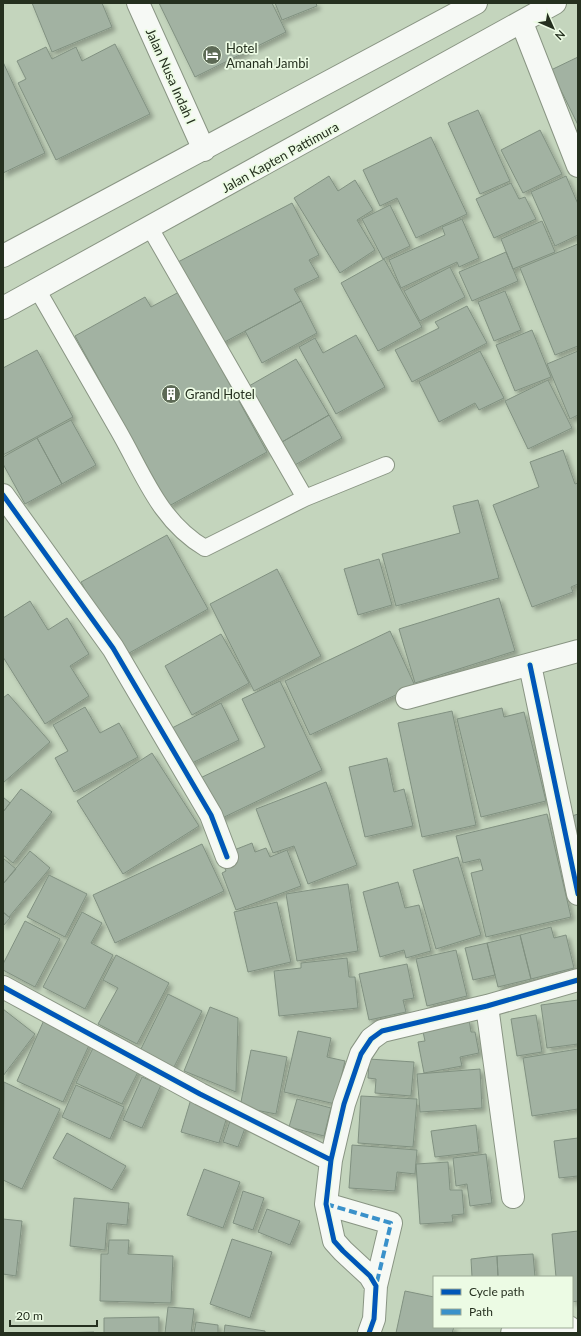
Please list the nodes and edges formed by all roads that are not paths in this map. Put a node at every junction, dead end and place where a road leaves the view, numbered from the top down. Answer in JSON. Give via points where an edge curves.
{"nodes":[{"id":1,"x":138,"y":3,"type":"edge"},
{"id":2,"x":476,"y":3,"type":"edge"},
{"id":3,"x":555,"y":3,"type":"edge"},
{"id":4,"x":522,"y":22,"type":"junction"},
{"id":5,"x":204,"y":150,"type":"junction"},
{"id":6,"x":578,"y":166,"type":"edge"},
{"id":7,"x":150,"y":228,"type":"junction"},
{"id":8,"x":3,"y":256,"type":"edge"},
{"id":9,"x":37,"y":290,"type":"junction"},
{"id":10,"x":3,"y":308,"type":"edge"},
{"id":11,"x":386,"y":464,"type":"dead end"},
{"id":12,"x":3,"y":495,"type":"edge"},
{"id":13,"x":305,"y":498,"type":"junction"},
{"id":14,"x":578,"y":651,"type":"edge"},
{"id":15,"x":530,"y":665,"type":"junction"},
{"id":16,"x":408,"y":698,"type":"dead end"},
{"id":17,"x":227,"y":857,"type":"dead end"},
{"id":18,"x":578,"y":894,"type":"edge"},
{"id":19,"x":578,"y":980,"type":"edge"},
{"id":20,"x":3,"y":986,"type":"edge"},
{"id":21,"x":487,"y":1006,"type":"junction"},
{"id":22,"x":331,"y":1160,"type":"junction"},
{"id":23,"x":513,"y":1196,"type":"dead end"},
{"id":24,"x":326,"y":1204,"type":"junction"},
{"id":25,"x":376,"y":1286,"type":"junction"},
{"id":26,"x":561,"y":1328,"type":"edge"},
{"id":27,"x":370,"y":1333,"type":"edge"},
{"id":28,"x":512,"y":1333,"type":"edge"}],
"edges":[{"from":1,"to":5,"type":"street","name":"Jalan Nusa Indah I"},
{"from":2,"to":5,"type":"street"},
{"from":3,"to":4,"type":"street","name":"Jalan Kapten Pattimura"},
{"from":4,"to":6,"type":"street"},
{"from":4,"to":7,"type":"street","name":"Jalan Kapten Pattimura"},
{"from":5,"to":8,"type":"street"},
{"from":7,"to":9,"type":"street","name":"Jalan Kapten Pattimura"},
{"from":7,"to":13,"type":"lane"},
{"from":9,"to":10,"type":"street","name":"Jalan Kapten Pattimura"},
{"from":9,"to":13,"type":"lane","via":[[136,460],[152,495],[188,538],[205,548]]},
{"from":11,"to":13,"type":"lane"},
{"from":12,"to":17,"type":"street","via":[[113,648],[211,815]]},
{"from":14,"to":15,"type":"street"},
{"from":15,"to":16,"type":"street"},
{"from":15,"to":18,"type":"street"},
{"from":19,"to":21,"type":"street"},
{"from":20,"to":22,"type":"street","via":[[200,1094]]},
{"from":21,"to":22,"type":"street","via":[[382,1031],[371,1039],[361,1054],[344,1104]]},
{"from":21,"to":23,"type":"street"},
{"from":22,"to":24,"type":"street"},
{"from":24,"to":25,"type":"street","via":[[334,1241],[370,1276]]},
{"from":24,"to":25,"type":"street","via":[[391,1223]]},
{"from":25,"to":27,"type":"street","via":[[374,1319]]},
{"from":26,"to":28,"type":"street"}]}
